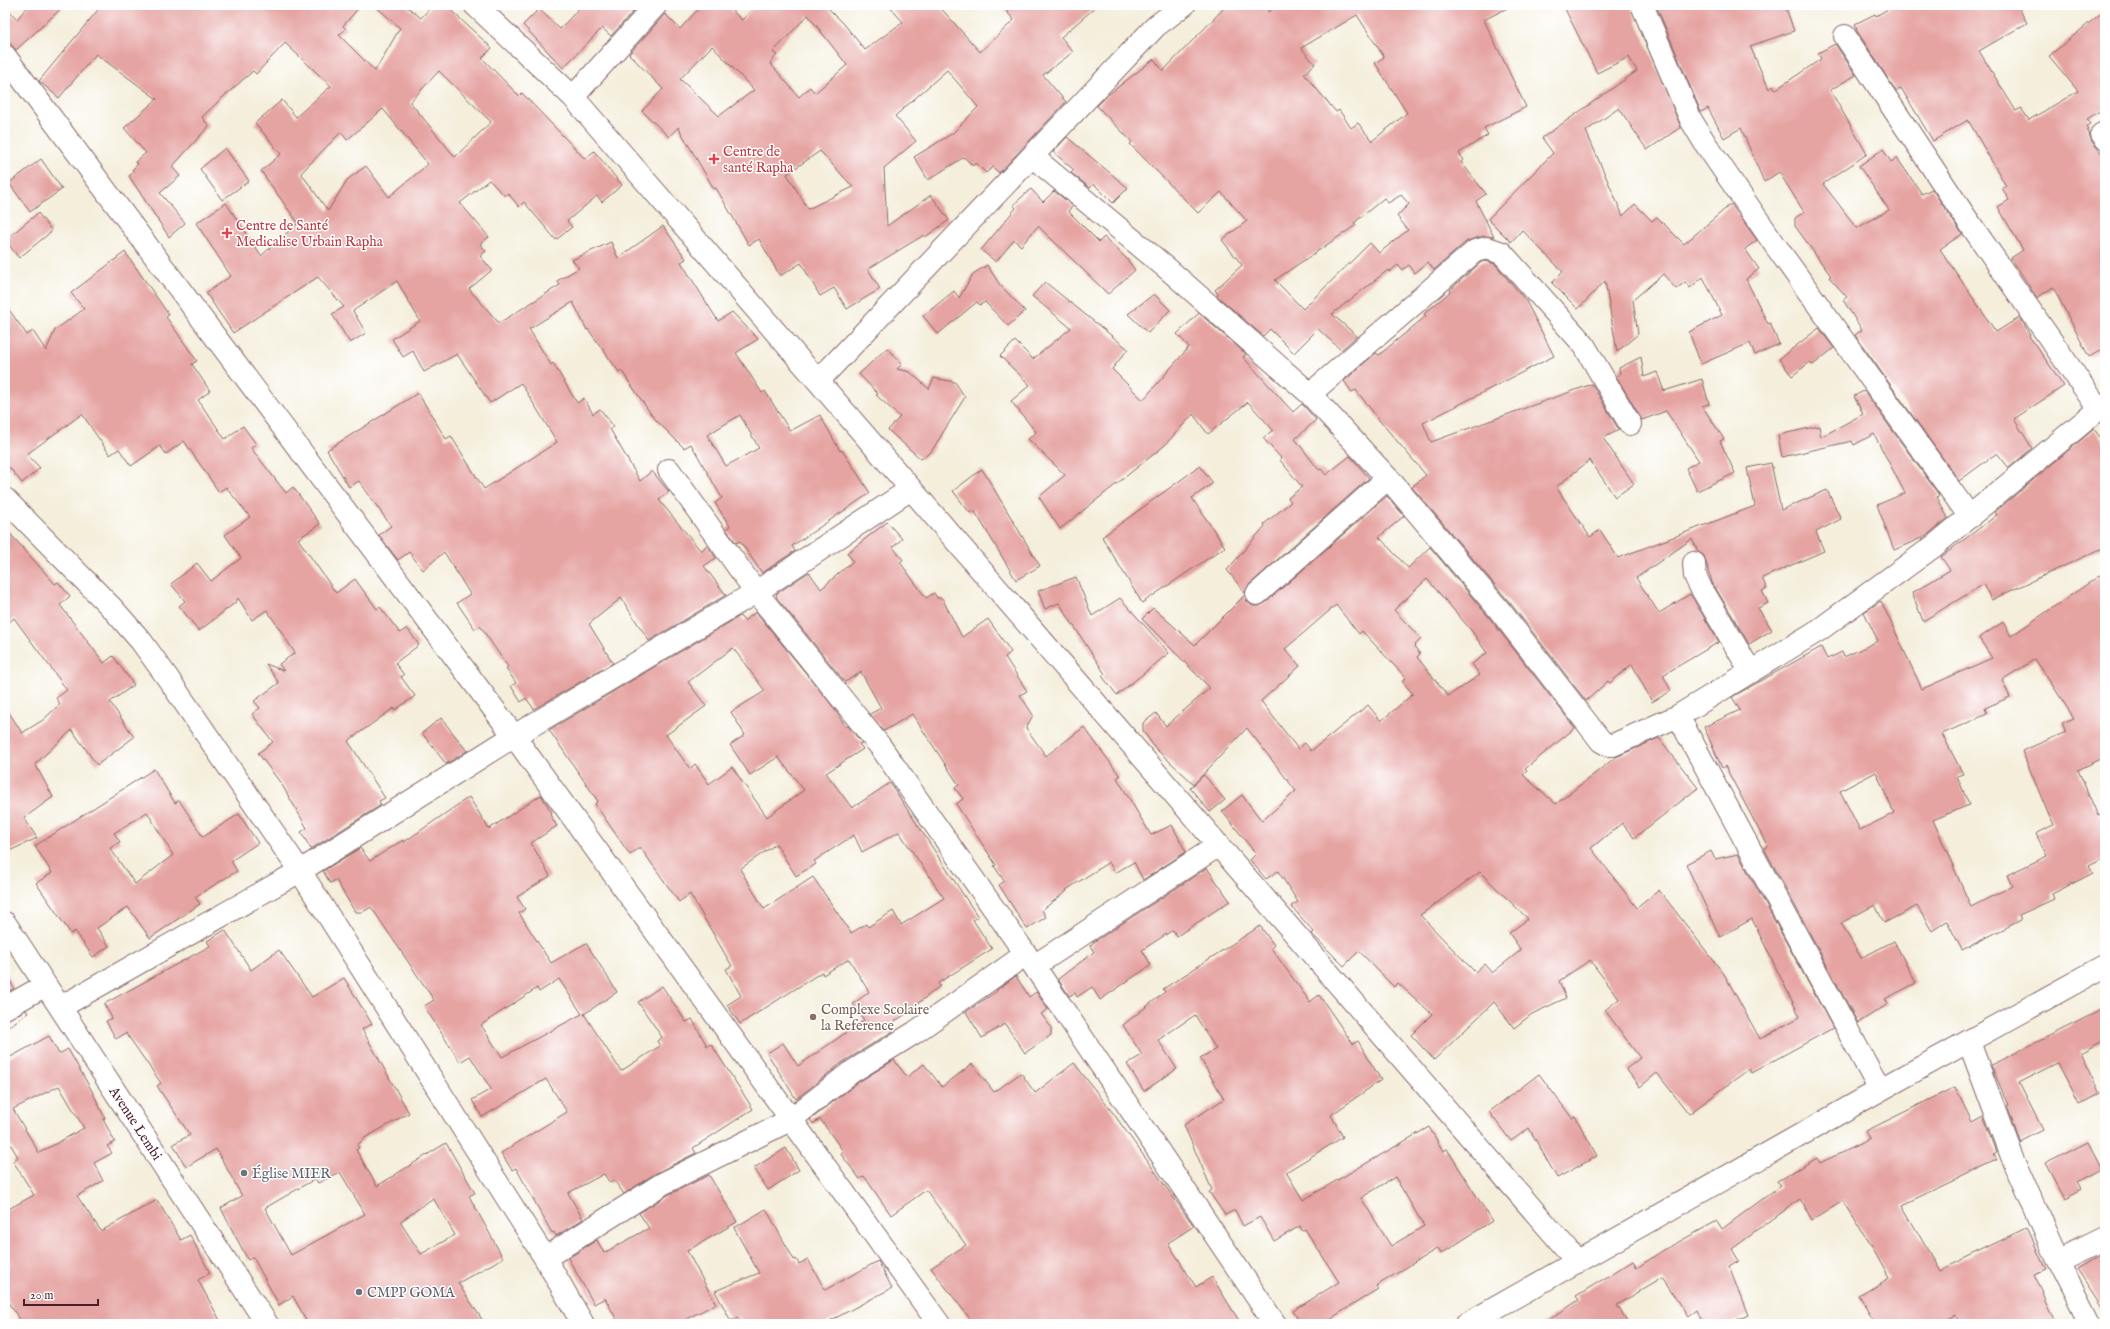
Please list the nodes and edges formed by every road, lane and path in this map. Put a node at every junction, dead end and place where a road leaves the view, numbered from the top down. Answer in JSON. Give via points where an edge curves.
{"nodes":[{"id":1,"x":475,"y":5,"type":"edge"},
{"id":2,"x":656,"y":5,"type":"edge"},
{"id":3,"x":1184,"y":5,"type":"edge"},
{"id":4,"x":1642,"y":5,"type":"edge"},
{"id":5,"x":1845,"y":36,"type":"dead end"},
{"id":6,"x":5,"y":56,"type":"edge"},
{"id":7,"x":574,"y":97,"type":"junction"},
{"id":8,"x":1033,"y":157,"type":"junction"},
{"id":9,"x":818,"y":381,"type":"junction"},
{"id":10,"x":1310,"y":394,"type":"junction"},
{"id":11,"x":2101,"y":406,"type":"edge"},
{"id":12,"x":1630,"y":424,"type":"dead end"},
{"id":13,"x":669,"y":470,"type":"dead end"},
{"id":14,"x":1388,"y":478,"type":"junction"},
{"id":15,"x":911,"y":488,"type":"junction"},
{"id":16,"x":5,"y":498,"type":"edge"},
{"id":17,"x":1970,"y":516,"type":"junction"},
{"id":18,"x":1694,"y":563,"type":"dead end"},
{"id":19,"x":756,"y":592,"type":"junction"},
{"id":20,"x":1257,"y":594,"type":"dead end"},
{"id":21,"x":1750,"y":672,"type":"junction"},
{"id":22,"x":1678,"y":716,"type":"junction"},
{"id":23,"x":514,"y":736,"type":"junction"},
{"id":24,"x":1219,"y":845,"type":"junction"},
{"id":25,"x":300,"y":871,"type":"junction"},
{"id":26,"x":5,"y":923,"type":"edge"},
{"id":27,"x":1030,"y":960,"type":"junction"},
{"id":28,"x":2105,"y":966,"type":"edge"},
{"id":29,"x":44,"y":986,"type":"junction"},
{"id":30,"x":61,"y":1007,"type":"junction"},
{"id":31,"x":5,"y":1008,"type":"edge"},
{"id":32,"x":1969,"y":1042,"type":"junction"},
{"id":33,"x":1880,"y":1090,"type":"junction"},
{"id":34,"x":790,"y":1120,"type":"junction"},
{"id":35,"x":2105,"y":1238,"type":"edge"},
{"id":36,"x":545,"y":1258,"type":"junction"},
{"id":37,"x":2058,"y":1261,"type":"junction"},
{"id":38,"x":1578,"y":1262,"type":"junction"},
{"id":39,"x":267,"y":1324,"type":"edge"},
{"id":40,"x":583,"y":1324,"type":"edge"},
{"id":41,"x":939,"y":1324,"type":"edge"},
{"id":42,"x":1275,"y":1324,"type":"edge"},
{"id":43,"x":1467,"y":1324,"type":"edge"},
{"id":44,"x":2090,"y":1324,"type":"edge"}],
"edges":[{"from":1,"to":7,"type":"main road"},
{"from":2,"to":7,"type":"main road"},
{"from":3,"to":8,"type":"main road","via":[[1156,26]]},
{"from":4,"to":17,"type":"main road","via":[[1691,120],[1705,143],[1775,245]]},
{"from":5,"to":11,"type":"main road","via":[[1964,216]]},
{"from":6,"to":23,"type":"main road"},
{"from":7,"to":9,"type":"main road"},
{"from":8,"to":9,"type":"main road"},
{"from":8,"to":10,"type":"main road","via":[[1169,270]]},
{"from":9,"to":15,"type":"main road"},
{"from":10,"to":12,"type":"main road","via":[[1475,251],[1487,248],[1502,253],[1584,346]]},
{"from":10,"to":14,"type":"main road"},
{"from":11,"to":17,"type":"main road"},
{"from":13,"to":19,"type":"main road"},
{"from":14,"to":20,"type":"main road"},
{"from":14,"to":22,"type":"main road","via":[[1500,612],[1601,741],[1613,745]]},
{"from":15,"to":19,"type":"main road"},
{"from":15,"to":24,"type":"main road"},
{"from":16,"to":25,"type":"main road","via":[[141,641]]},
{"from":17,"to":21,"type":"main road","via":[[1934,546],[1819,630]]},
{"from":18,"to":21,"type":"main road","via":[[1695,576],[1700,586]]},
{"from":19,"to":23,"type":"main road"},
{"from":19,"to":27,"type":"main road","via":[[880,746]]},
{"from":21,"to":22,"type":"main road"},
{"from":22,"to":33,"type":"main road"},
{"from":23,"to":25,"type":"main road"},
{"from":23,"to":34,"type":"main road"},
{"from":24,"to":27,"type":"main road"},
{"from":24,"to":38,"type":"main road"},
{"from":25,"to":30,"type":"main road"},
{"from":25,"to":36,"type":"main road"},
{"from":26,"to":29,"type":"main road","name":"Avenue Lembi"},
{"from":27,"to":34,"type":"main road","via":[[850,1074]]},
{"from":27,"to":42,"type":"main road"},
{"from":28,"to":32,"type":"main road"},
{"from":29,"to":30,"type":"main road","name":"Avenue Lembi"},
{"from":29,"to":31,"type":"main road"},
{"from":30,"to":39,"type":"main road","name":"Avenue Lembi"},
{"from":32,"to":33,"type":"main road"},
{"from":32,"to":37,"type":"main road","via":[[2011,1154]]},
{"from":33,"to":38,"type":"main road"},
{"from":34,"to":36,"type":"main road","via":[[662,1184]]},
{"from":34,"to":41,"type":"main road"},
{"from":35,"to":37,"type":"main road"},
{"from":36,"to":40,"type":"main road"},
{"from":37,"to":44,"type":"main road"},
{"from":38,"to":43,"type":"main road"}]}
